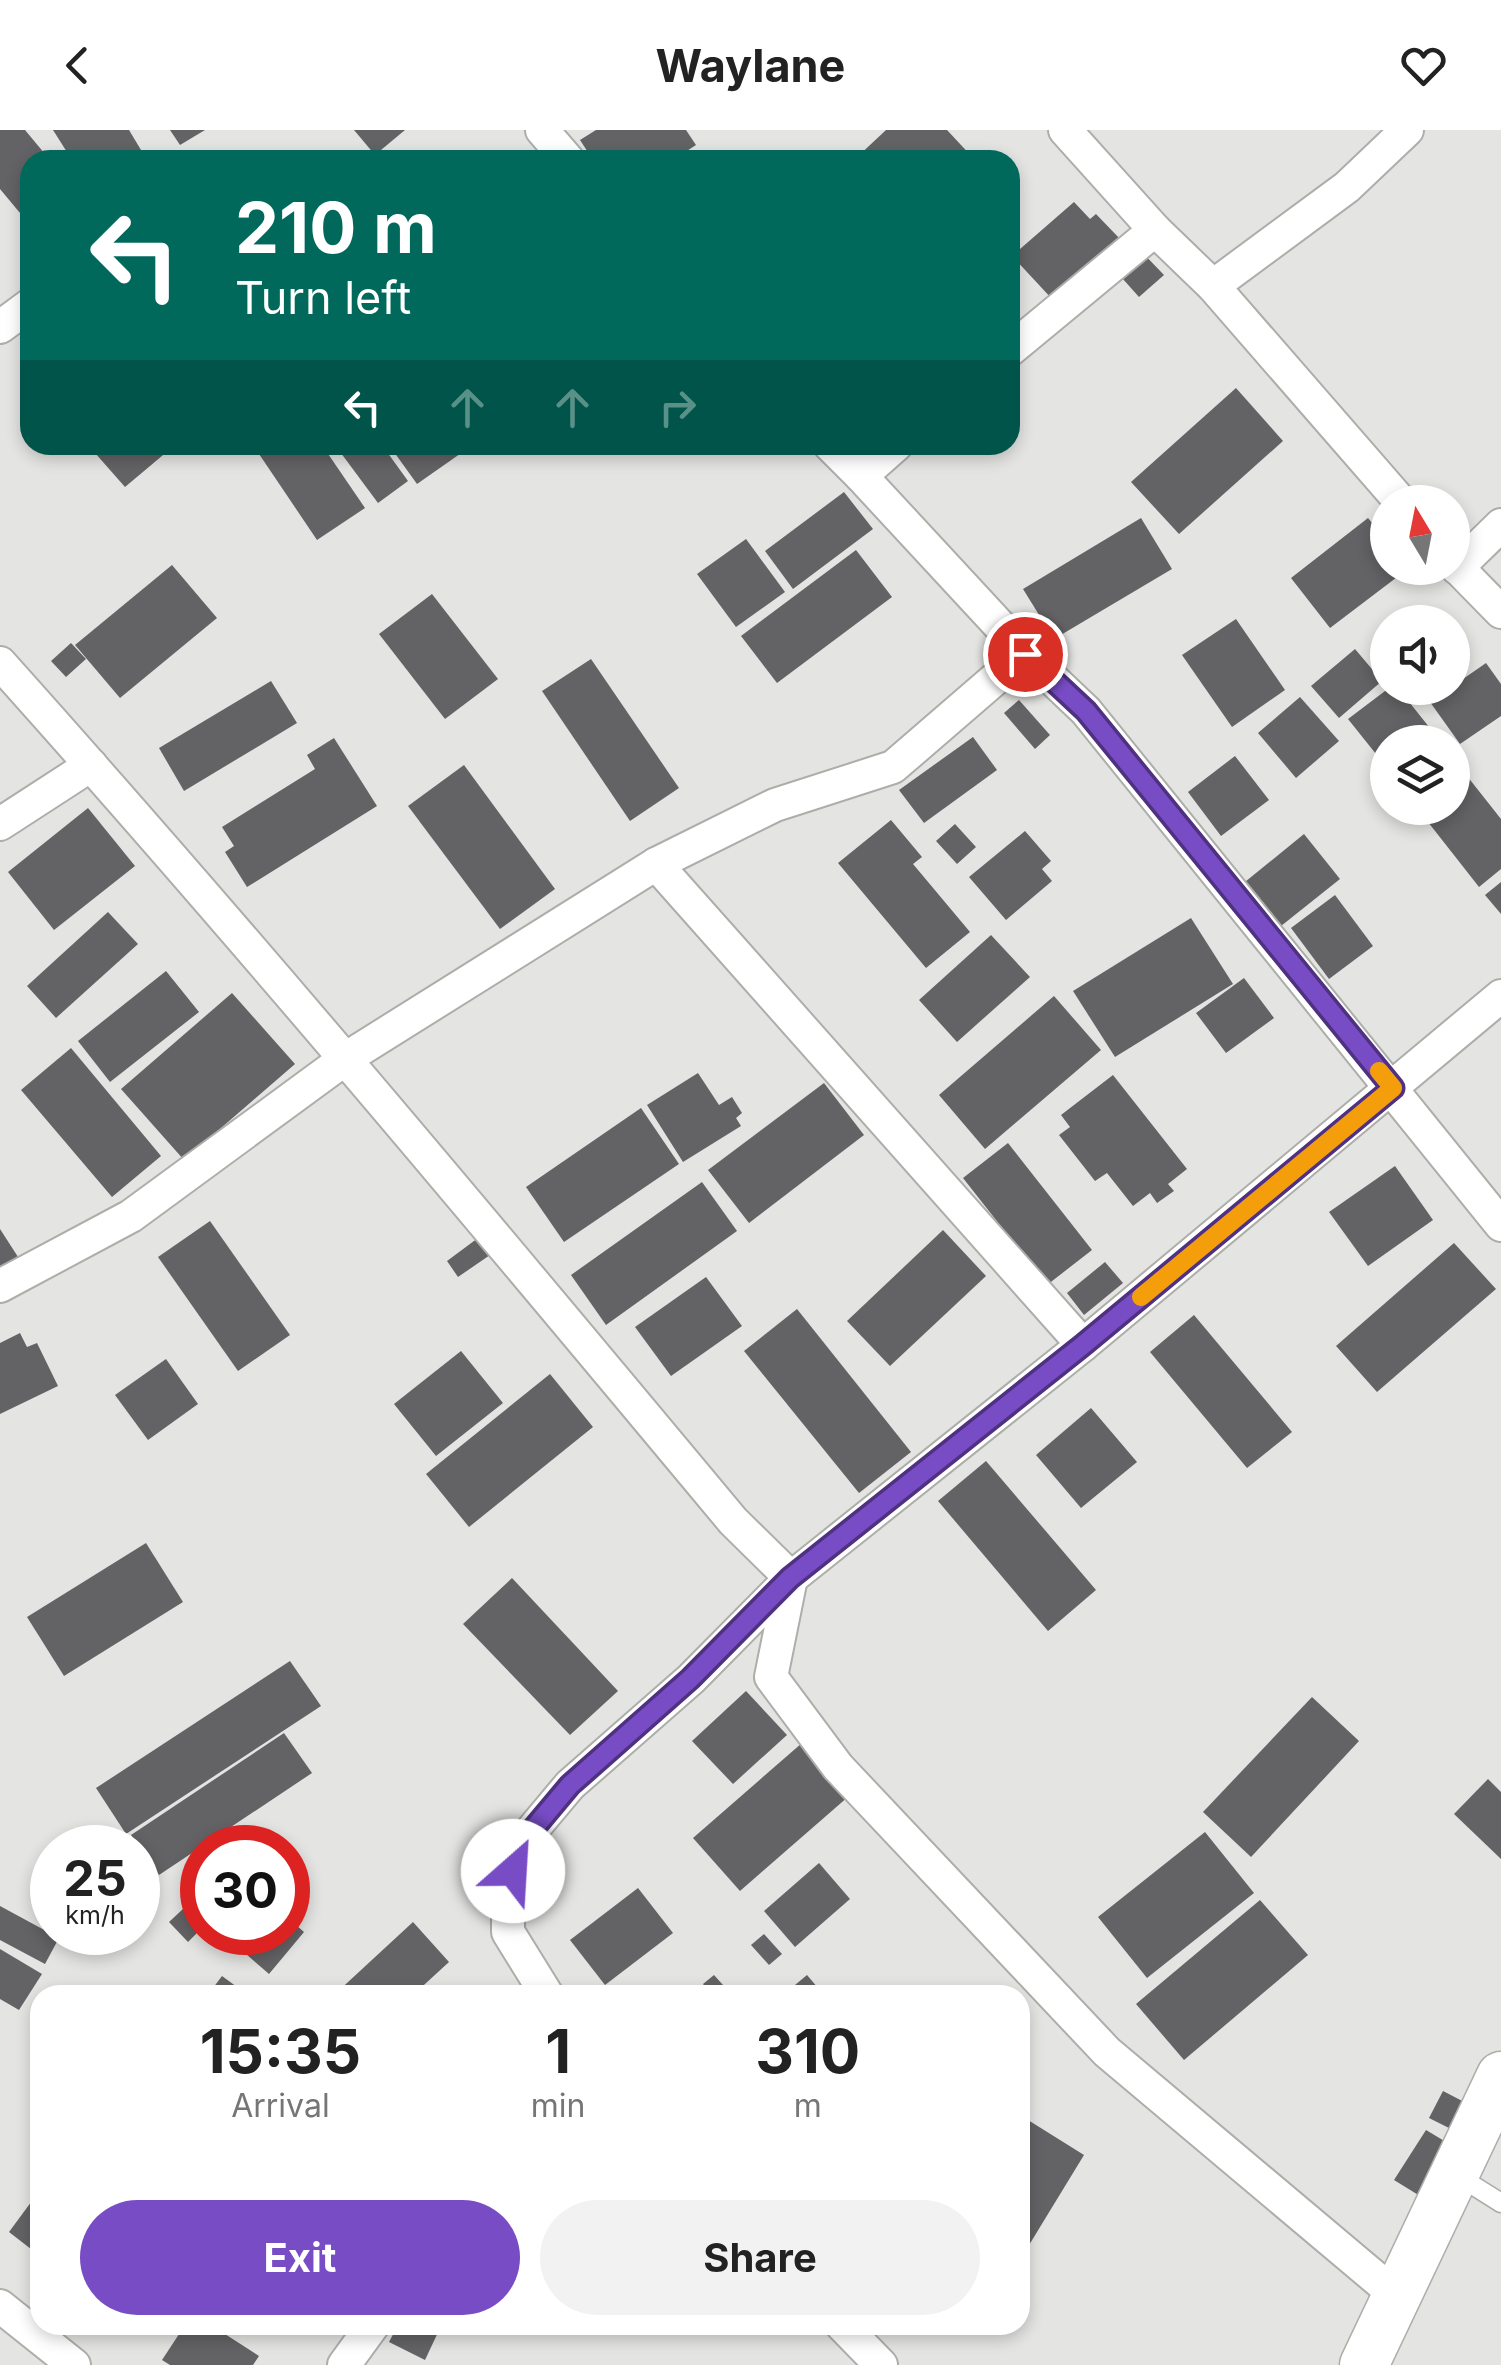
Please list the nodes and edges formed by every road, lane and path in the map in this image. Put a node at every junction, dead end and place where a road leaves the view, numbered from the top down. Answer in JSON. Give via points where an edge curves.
{"nodes":[{"id":1,"x":542,"y":130,"type":"edge"},
{"id":2,"x":1065,"y":130,"type":"edge"},
{"id":3,"x":1406,"y":130,"type":"edge"},
{"id":4,"x":559,"y":150,"type":"edge"},
{"id":5,"x":1154,"y":230,"type":"junction"},
{"id":6,"x":1214,"y":286,"type":"junction"},
{"id":7,"x":1020,"y":342,"type":"edge"},
{"id":8,"x":840,"y":455,"type":"edge"},
{"id":9,"x":885,"y":455,"type":"edge"},
{"id":10,"x":861,"y":476,"type":"junction"},
{"id":11,"x":1386,"y":485,"type":"edge"},
{"id":12,"x":1501,"y":525,"type":"edge"},
{"id":13,"x":1470,"y":552,"type":"edge"},
{"id":14,"x":1470,"y":580,"type":"edge"},
{"id":15,"x":1501,"y":612,"type":"edge"},
{"id":16,"x":1025,"y":654,"type":"junction"},
{"id":17,"x":0,"y":663,"type":"edge"},
{"id":18,"x":91,"y":765,"type":"junction"},
{"id":19,"x":0,"y":824,"type":"edge"},
{"id":20,"x":656,"y":864,"type":"junction"},
{"id":21,"x":1501,"y":996,"type":"edge"},
{"id":22,"x":345,"y":1059,"type":"junction"},
{"id":23,"x":1393,"y":1088,"type":"junction"},
{"id":24,"x":1501,"y":1225,"type":"edge"},
{"id":25,"x":0,"y":1286,"type":"edge"},
{"id":26,"x":1083,"y":1345,"type":"junction"},
{"id":27,"x":790,"y":1578,"type":"junction"},
{"id":28,"x":542,"y":1985,"type":"edge"},
{"id":29,"x":1501,"y":2076,"type":"edge"},
{"id":30,"x":1454,"y":2174,"type":"junction"},
{"id":31,"x":1501,"y":2204,"type":"edge"},
{"id":32,"x":1396,"y":2296,"type":"junction"},
{"id":33,"x":0,"y":2306,"type":"edge"},
{"id":34,"x":30,"y":2330,"type":"edge"},
{"id":35,"x":36,"y":2335,"type":"edge"},
{"id":36,"x":365,"y":2335,"type":"edge"},
{"id":37,"x":852,"y":2335,"type":"edge"},
{"id":38,"x":74,"y":2365,"type":"edge"},
{"id":39,"x":344,"y":2365,"type":"edge"},
{"id":40,"x":881,"y":2365,"type":"edge"},
{"id":41,"x":1364,"y":2365,"type":"edge"}],
"edges":[{"from":1,"to":4,"type":"street"},
{"from":2,"to":5,"type":"street"},
{"from":3,"to":6,"type":"street","via":[[1347,187]]},
{"from":5,"to":6,"type":"street"},
{"from":5,"to":7,"type":"street"},
{"from":6,"to":11,"type":"street"},
{"from":8,"to":10,"type":"street"},
{"from":9,"to":10,"type":"street"},
{"from":10,"to":16,"type":"street"},
{"from":12,"to":13,"type":"street"},
{"from":14,"to":15,"type":"street"},
{"from":16,"to":20,"type":"street","via":[[893,767],[776,805]]},
{"from":16,"to":23,"type":"street","via":[[1086,711]]},
{"from":17,"to":18,"type":"street"},
{"from":18,"to":19,"type":"street"},
{"from":18,"to":22,"type":"street"},
{"from":20,"to":22,"type":"street"},
{"from":20,"to":26,"type":"street"},
{"from":21,"to":23,"type":"street"},
{"from":22,"to":25,"type":"street","via":[[131,1216]]},
{"from":22,"to":27,"type":"street","via":[[733,1521]]},
{"from":23,"to":24,"type":"street"},
{"from":23,"to":26,"type":"street"},
{"from":26,"to":27,"type":"street"},
{"from":27,"to":28,"type":"street","via":[[690,1679],[570,1785],[518,1847],[508,1932]]},
{"from":27,"to":32,"type":"street","via":[[771,1677],[838,1767],[1108,2052]]},
{"from":29,"to":30,"type":"street"},
{"from":30,"to":31,"type":"lane"},
{"from":30,"to":32,"type":"street"},
{"from":32,"to":41,"type":"street"},
{"from":33,"to":34,"type":"street"},
{"from":35,"to":38,"type":"street"},
{"from":36,"to":39,"type":"street"},
{"from":37,"to":40,"type":"street"}]}
